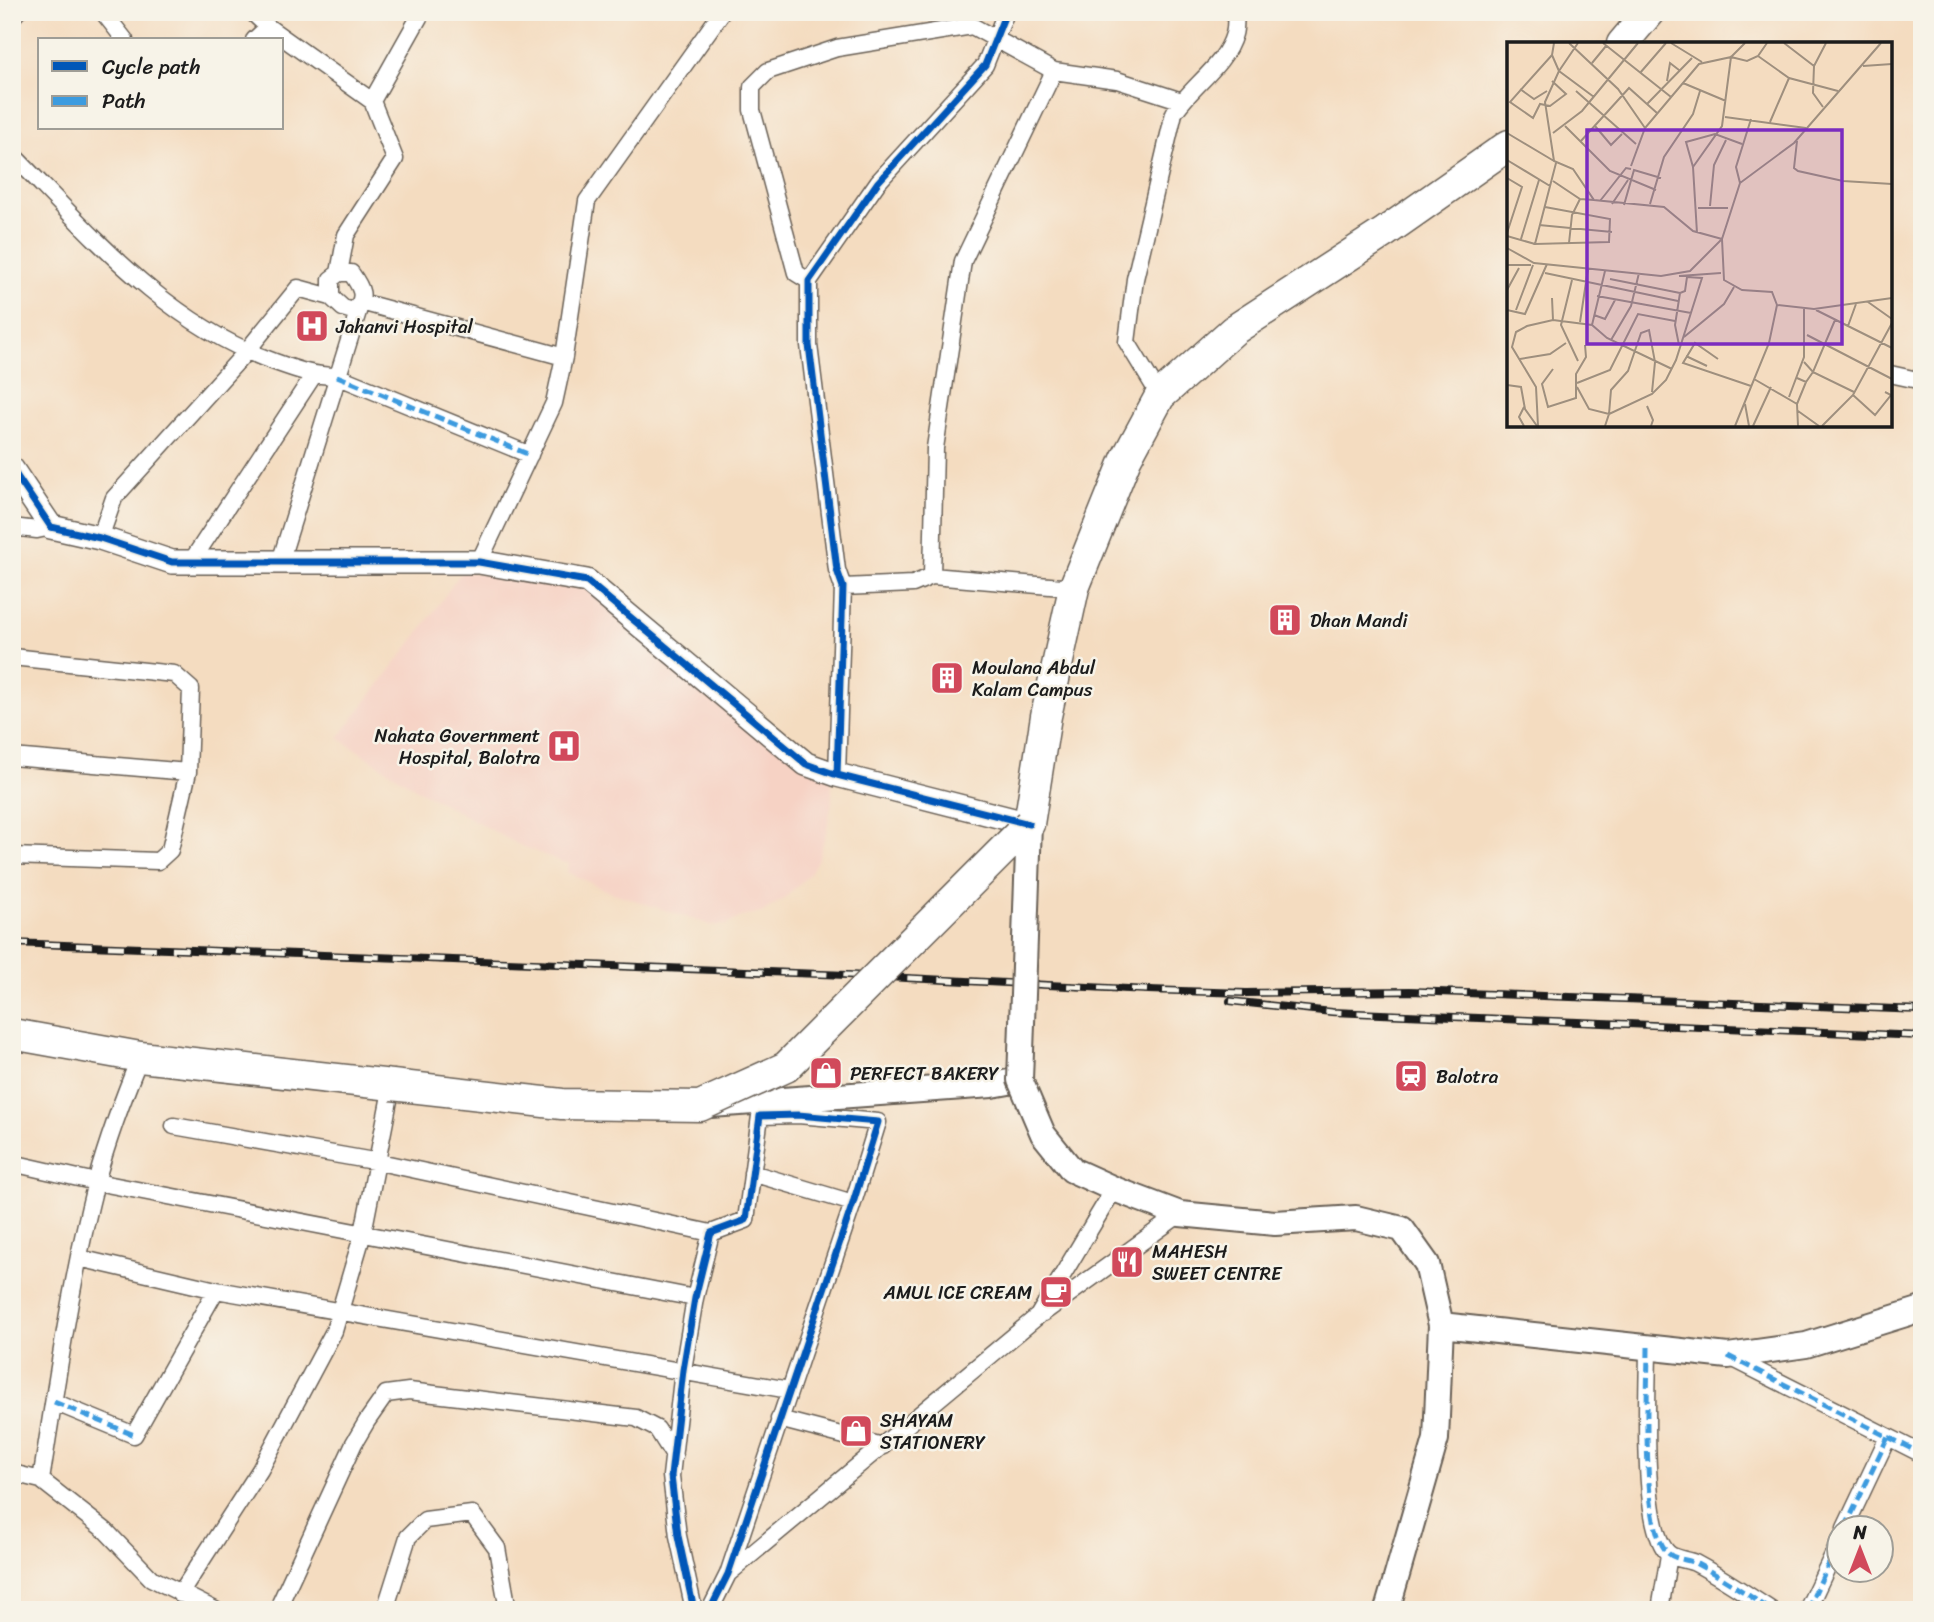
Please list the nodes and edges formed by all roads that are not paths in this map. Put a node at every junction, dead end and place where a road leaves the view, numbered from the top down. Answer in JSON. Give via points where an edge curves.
{"nodes":[{"id":1,"x":17,"y":12,"type":"edge"},
{"id":2,"x":103,"y":12,"type":"edge"},
{"id":3,"x":252,"y":12,"type":"edge"},
{"id":4,"x":422,"y":12,"type":"edge"},
{"id":5,"x":722,"y":12,"type":"edge"},
{"id":6,"x":1006,"y":12,"type":"edge"},
{"id":7,"x":1236,"y":12,"type":"edge"},
{"id":8,"x":1649,"y":12,"type":"edge"},
{"id":9,"x":12,"y":17,"type":"edge"},
{"id":10,"x":268,"y":27,"type":"junction"},
{"id":11,"x":123,"y":38,"type":"edge"},
{"id":12,"x":256,"y":38,"type":"edge"},
{"id":13,"x":283,"y":38,"type":"edge"},
{"id":14,"x":284,"y":38,"type":"edge"},
{"id":15,"x":994,"y":40,"type":"junction"},
{"id":16,"x":1624,"y":42,"type":"edge"},
{"id":17,"x":1054,"y":71,"type":"junction"},
{"id":18,"x":372,"y":101,"type":"junction"},
{"id":19,"x":1182,"y":101,"type":"junction"},
{"id":20,"x":1507,"y":146,"type":"edge"},
{"id":21,"x":12,"y":154,"type":"edge"},
{"id":22,"x":339,"y":272,"type":"junction"},
{"id":23,"x":809,"y":281,"type":"junction"},
{"id":24,"x":331,"y":296,"type":"junction"},
{"id":25,"x":361,"y":302,"type":"junction"},
{"id":26,"x":246,"y":352,"type":"junction"},
{"id":27,"x":564,"y":357,"type":"junction"},
{"id":28,"x":1892,"y":374,"type":"edge"},
{"id":29,"x":313,"y":376,"type":"junction"},
{"id":30,"x":337,"y":376,"type":"junction"},
{"id":31,"x":1922,"y":381,"type":"edge"},
{"id":32,"x":1160,"y":396,"type":"junction"},
{"id":33,"x":530,"y":455,"type":"junction"},
{"id":34,"x":12,"y":469,"type":"edge"},
{"id":35,"x":12,"y":527,"type":"edge"},
{"id":36,"x":51,"y":527,"type":"junction"},
{"id":37,"x":100,"y":538,"type":"junction"},
{"id":38,"x":191,"y":562,"type":"junction"},
{"id":39,"x":281,"y":562,"type":"junction"},
{"id":40,"x":479,"y":562,"type":"junction"},
{"id":41,"x":932,"y":576,"type":"junction"},
{"id":42,"x":843,"y":587,"type":"junction"},
{"id":43,"x":1074,"y":588,"type":"junction"},
{"id":44,"x":12,"y":657,"type":"edge"},
{"id":45,"x":12,"y":757,"type":"edge"},
{"id":46,"x":188,"y":772,"type":"junction"},
{"id":47,"x":837,"y":775,"type":"junction"},
{"id":48,"x":1029,"y":824,"type":"junction"},
{"id":49,"x":12,"y":856,"type":"edge"},
{"id":50,"x":12,"y":1034,"type":"edge"},
{"id":51,"x":140,"y":1056,"type":"junction"},
{"id":52,"x":1020,"y":1080,"type":"junction"},
{"id":53,"x":392,"y":1085,"type":"junction"},
{"id":54,"x":700,"y":1106,"type":"junction"},
{"id":55,"x":174,"y":1125,"type":"dead end"},
{"id":56,"x":379,"y":1162,"type":"junction"},
{"id":57,"x":12,"y":1163,"type":"edge"},
{"id":58,"x":752,"y":1173,"type":"junction"},
{"id":59,"x":96,"y":1182,"type":"junction"},
{"id":60,"x":1114,"y":1189,"type":"junction"},
{"id":61,"x":853,"y":1203,"type":"junction"},
{"id":62,"x":1180,"y":1214,"type":"junction"},
{"id":63,"x":363,"y":1233,"type":"junction"},
{"id":64,"x":711,"y":1233,"type":"junction"},
{"id":65,"x":79,"y":1258,"type":"junction"},
{"id":66,"x":216,"y":1290,"type":"junction"},
{"id":67,"x":695,"y":1297,"type":"junction"},
{"id":68,"x":1922,"y":1309,"type":"edge"},
{"id":69,"x":340,"y":1311,"type":"junction"},
{"id":70,"x":1038,"y":1316,"type":"junction"},
{"id":71,"x":1441,"y":1325,"type":"junction"},
{"id":72,"x":1648,"y":1347,"type":"junction"},
{"id":73,"x":1728,"y":1356,"type":"junction"},
{"id":74,"x":683,"y":1370,"type":"junction"},
{"id":75,"x":789,"y":1390,"type":"junction"},
{"id":76,"x":54,"y":1402,"type":"junction"},
{"id":77,"x":779,"y":1419,"type":"junction"},
{"id":78,"x":1888,"y":1437,"type":"junction"},
{"id":79,"x":883,"y":1446,"type":"junction"},
{"id":80,"x":1922,"y":1454,"type":"edge"},
{"id":81,"x":674,"y":1456,"type":"junction"},
{"id":82,"x":12,"y":1472,"type":"edge"},
{"id":83,"x":41,"y":1480,"type":"junction"},
{"id":84,"x":1852,"y":1514,"type":"edge"},
{"id":85,"x":1669,"y":1555,"type":"junction"},
{"id":86,"x":1826,"y":1568,"type":"edge"},
{"id":87,"x":728,"y":1574,"type":"junction"},
{"id":88,"x":180,"y":1594,"type":"junction"},
{"id":89,"x":215,"y":1610,"type":"edge"},
{"id":90,"x":277,"y":1610,"type":"edge"},
{"id":91,"x":385,"y":1610,"type":"edge"},
{"id":92,"x":508,"y":1610,"type":"edge"},
{"id":93,"x":694,"y":1610,"type":"edge"},
{"id":94,"x":710,"y":1610,"type":"edge"},
{"id":95,"x":1387,"y":1610,"type":"edge"},
{"id":96,"x":1660,"y":1610,"type":"edge"},
{"id":97,"x":1770,"y":1610,"type":"edge"},
{"id":98,"x":1807,"y":1610,"type":"edge"}],
"edges":[{"from":1,"to":9,"type":"street"},
{"from":2,"to":11,"type":"street"},
{"from":3,"to":10,"type":"street"},
{"from":4,"to":18,"type":"street"},
{"from":5,"to":27,"type":"street","via":[[587,201]]},
{"from":6,"to":15,"type":"street"},
{"from":7,"to":19,"type":"street","via":[[1234,35],[1218,63]]},
{"from":8,"to":16,"type":"highway"},
{"from":10,"to":12,"type":"street"},
{"from":10,"to":13,"type":"street"},
{"from":14,"to":18,"type":"street"},
{"from":15,"to":17,"type":"street"},
{"from":15,"to":23,"type":"street","via":[[985,65],[878,183]]},
{"from":15,"to":23,"type":"street","via":[[972,26],[837,48],[768,71],[752,87],[752,110],[796,273]]},
{"from":17,"to":19,"type":"street","via":[[1117,80]]},
{"from":17,"to":41,"type":"street","via":[[963,261],[935,448]]},
{"from":18,"to":22,"type":"street","via":[[395,159],[346,235]]},
{"from":19,"to":32,"type":"street","via":[[1174,113],[1135,279],[1127,342]]},
{"from":20,"to":32,"type":"highway","via":[[1234,330]]},
{"from":21,"to":26,"type":"street","via":[[123,267],[173,309]]},
{"from":22,"to":24,"type":"street","via":[[331,279]]},
{"from":22,"to":25,"type":"street","via":[[351,272],[362,290]]},
{"from":23,"to":42,"type":"street","via":[[809,345],[837,570]]},
{"from":24,"to":25,"type":"street","via":[[350,311]]},
{"from":24,"to":26,"type":"street","via":[[298,288]]},
{"from":25,"to":27,"type":"street"},
{"from":25,"to":30,"type":"street"},
{"from":26,"to":29,"type":"street"},
{"from":26,"to":37,"type":"street","via":[[114,498]]},
{"from":27,"to":33,"type":"street","via":[[554,403]]},
{"from":28,"to":31,"type":"street"},
{"from":29,"to":30,"type":"street"},
{"from":29,"to":38,"type":"street"},
{"from":30,"to":33,"type":"street"},
{"from":30,"to":39,"type":"street"},
{"from":32,"to":43,"type":"highway","via":[[1126,459]]},
{"from":33,"to":40,"type":"street"},
{"from":34,"to":36,"type":"street"},
{"from":35,"to":36,"type":"street"},
{"from":36,"to":37,"type":"street"},
{"from":37,"to":38,"type":"street","via":[[172,562]]},
{"from":38,"to":39,"type":"street"},
{"from":39,"to":40,"type":"street"},
{"from":40,"to":47,"type":"street","via":[[587,581],[806,764]]},
{"from":41,"to":42,"type":"street","via":[[913,584]]},
{"from":41,"to":43,"type":"street"},
{"from":42,"to":47,"type":"street"},
{"from":43,"to":48,"type":"highway","via":[[1046,716]]},
{"from":44,"to":46,"type":"street","via":[[174,674],[191,689]]},
{"from":45,"to":46,"type":"street"},
{"from":46,"to":49,"type":"street","via":[[170,850],[158,861]]},
{"from":47,"to":48,"type":"street"},
{"from":48,"to":52,"type":"main road","bridge":true},
{"from":48,"to":54,"type":"highway","bridge":true,"via":[[786,1067]]},
{"from":50,"to":51,"type":"highway"},
{"from":51,"to":53,"type":"highway"},
{"from":51,"to":59,"type":"street"},
{"from":52,"to":54,"type":"main road","bridge":true},
{"from":52,"to":60,"type":"main road","bridge":true,"via":[[1043,1134],[1072,1170]]},
{"from":53,"to":54,"type":"highway","bridge":true,"via":[[562,1104]]},
{"from":53,"to":56,"type":"street"},
{"from":55,"to":56,"type":"street"},
{"from":56,"to":63,"type":"street"},
{"from":56,"to":64,"type":"street"},
{"from":57,"to":59,"type":"street"},
{"from":58,"to":61,"type":"street"},
{"from":58,"to":61,"type":"street","via":[[760,1116],[878,1122]]},
{"from":58,"to":64,"type":"street","via":[[746,1220]]},
{"from":59,"to":63,"type":"street"},
{"from":59,"to":65,"type":"street"},
{"from":60,"to":62,"type":"main road"},
{"from":60,"to":70,"type":"street"},
{"from":61,"to":75,"type":"street"},
{"from":62,"to":70,"type":"street"},
{"from":62,"to":71,"type":"main road","via":[[1275,1223],[1356,1217],[1402,1229],[1427,1264]]},
{"from":63,"to":67,"type":"street"},
{"from":63,"to":69,"type":"street"},
{"from":64,"to":67,"type":"street"},
{"from":65,"to":66,"type":"street"},
{"from":65,"to":76,"type":"street"},
{"from":66,"to":69,"type":"street"},
{"from":66,"to":76,"type":"street","via":[[134,1434]]},
{"from":67,"to":74,"type":"street"},
{"from":68,"to":73,"type":"main road","via":[[1806,1345]]},
{"from":69,"to":74,"type":"street"},
{"from":69,"to":88,"type":"street","via":[[334,1331],[260,1470]]},
{"from":70,"to":79,"type":"street"},
{"from":71,"to":72,"type":"main road"},
{"from":71,"to":95,"type":"main road","via":[[1436,1439]]},
{"from":72,"to":73,"type":"main road"},
{"from":72,"to":85,"type":"street","via":[[1651,1512],[1658,1541]]},
{"from":73,"to":78,"type":"street"},
{"from":74,"to":75,"type":"street"},
{"from":74,"to":81,"type":"street"},
{"from":75,"to":77,"type":"street"},
{"from":76,"to":83,"type":"street"},
{"from":77,"to":79,"type":"street"},
{"from":77,"to":87,"type":"street"},
{"from":78,"to":80,"type":"street"},
{"from":78,"to":84,"type":"street"},
{"from":79,"to":87,"type":"street"},
{"from":81,"to":90,"type":"street","via":[[657,1429],[636,1418],[409,1391],[386,1394],[354,1443]]},
{"from":81,"to":93,"type":"street","via":[[671,1476],[678,1536]]},
{"from":82,"to":83,"type":"street"},
{"from":83,"to":88,"type":"street","via":[[106,1531],[151,1578]]},
{"from":85,"to":96,"type":"street"},
{"from":85,"to":97,"type":"street","via":[[1694,1562]]},
{"from":86,"to":98,"type":"street"},
{"from":87,"to":94,"type":"street"},
{"from":88,"to":89,"type":"street"},
{"from":91,"to":92,"type":"street","via":[[408,1537],[425,1520],[472,1514],[498,1548]]}]}
